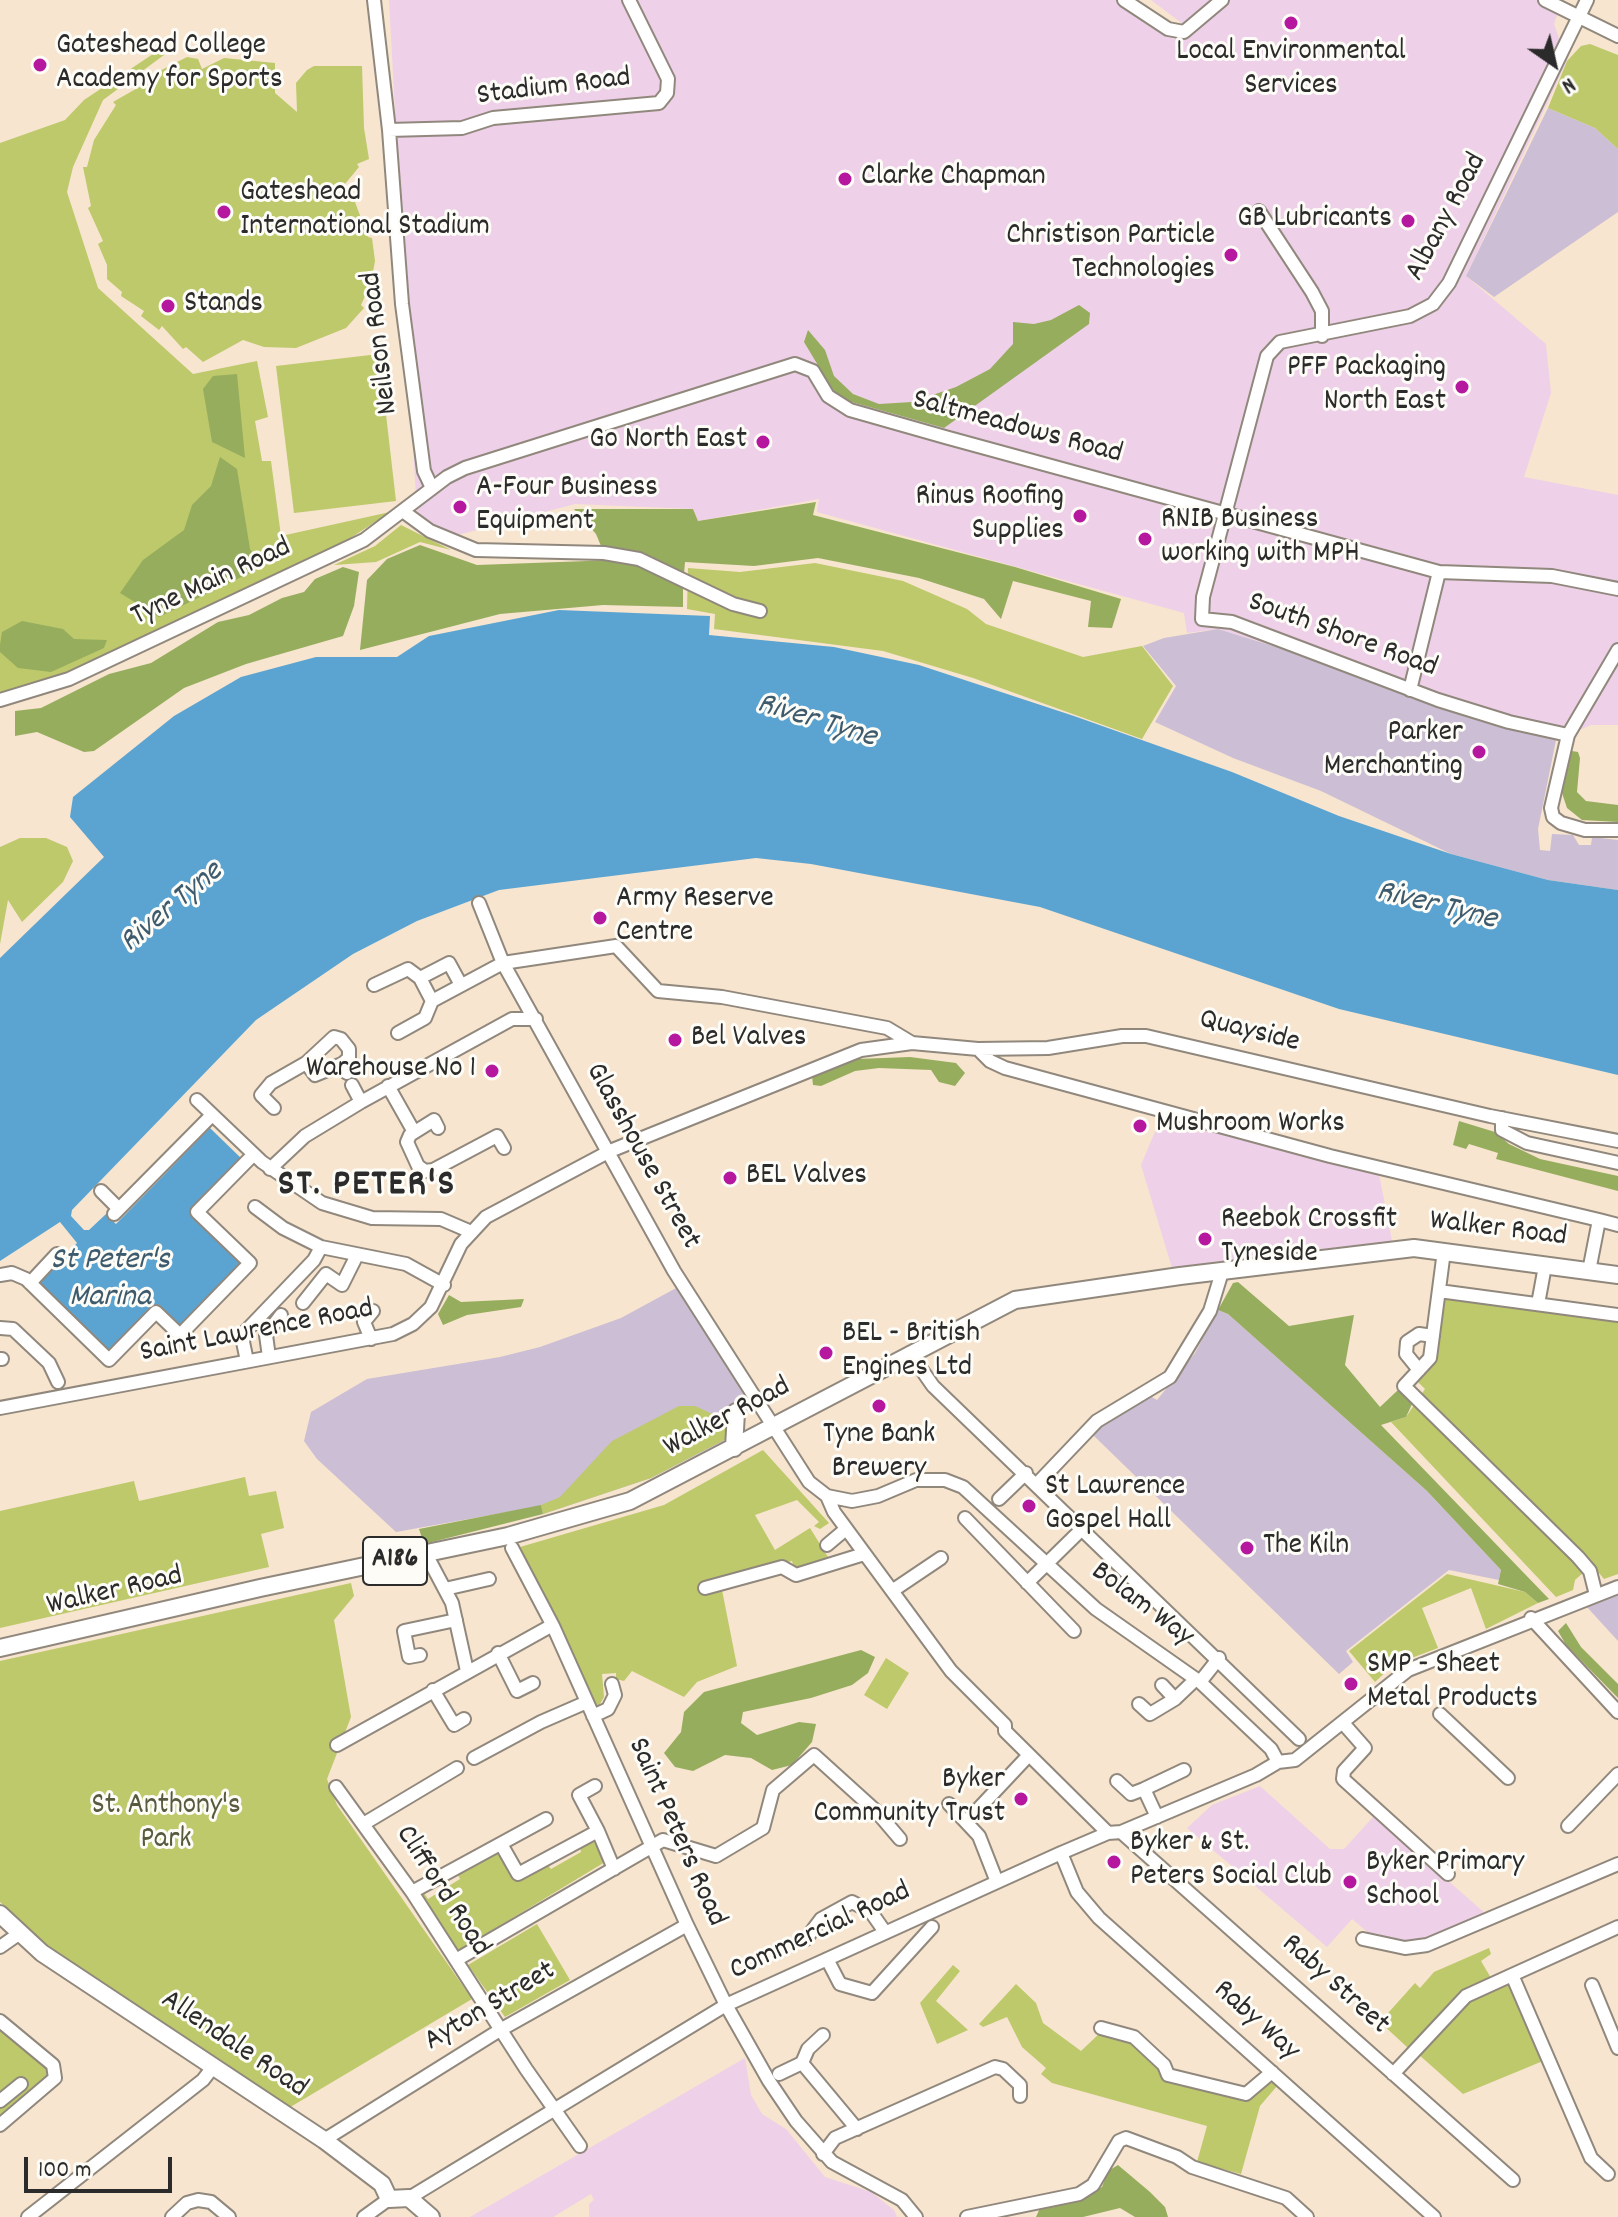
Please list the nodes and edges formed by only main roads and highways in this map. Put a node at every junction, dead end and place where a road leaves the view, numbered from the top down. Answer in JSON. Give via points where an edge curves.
{"nodes":[{"id":1,"x":1618,"y":1275,"type":"edge"},
{"id":2,"x":736,"y":1412,"type":"dead end"},
{"id":3,"x":734,"y":1448,"type":"junction"},
{"id":4,"x":0,"y":1648,"type":"edge"},
{"id":5,"x":0,"y":1914,"type":"edge"},
{"id":6,"x":431,"y":2217,"type":"edge"}],
"edges":[{"from":1,"to":3,"type":"main road","name":"Walker Road","number":"A186","via":[[1414,1248],[1015,1300]]},
{"from":2,"to":3,"type":"main road"},
{"from":3,"to":4,"type":"main road","name":"Walker Road","number":"A186","via":[[630,1501],[574,1519]]},
{"from":5,"to":6,"type":"main road","name":"Allendale Road","via":[[42,1953],[324,2140],[382,2184],[389,2199],[409,2198]]}]}
